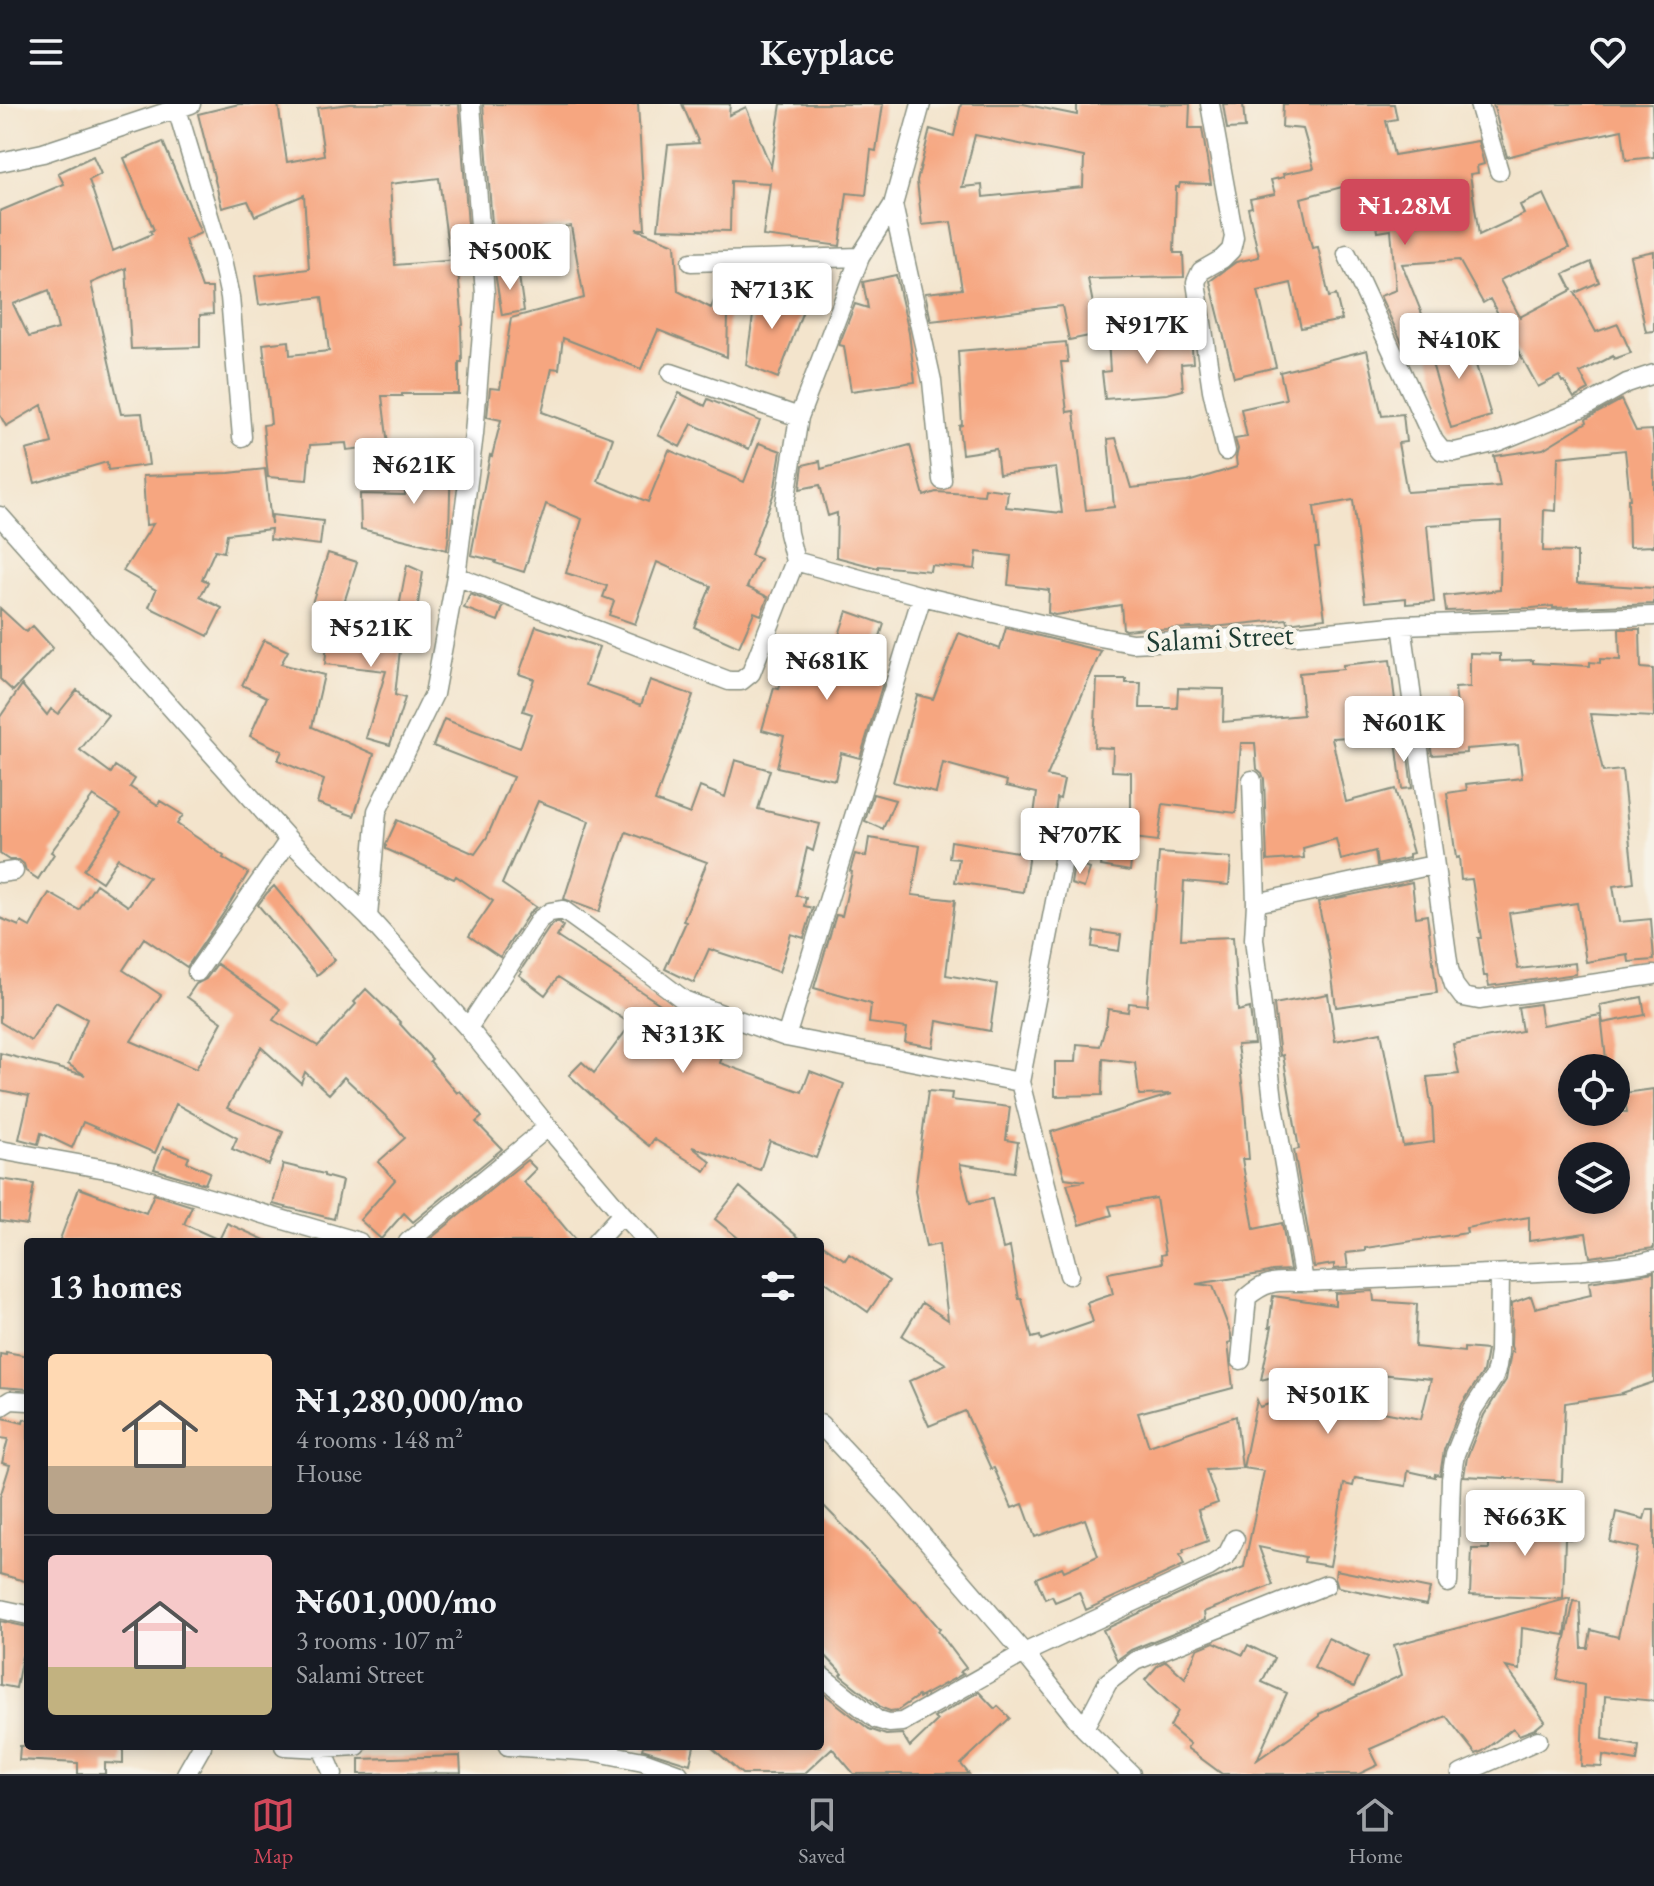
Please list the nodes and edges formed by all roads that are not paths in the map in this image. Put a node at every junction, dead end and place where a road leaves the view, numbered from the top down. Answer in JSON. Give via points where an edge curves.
{"nodes":[{"id":1,"x":471,"y":104,"type":"edge"},
{"id":2,"x":921,"y":104,"type":"edge"},
{"id":3,"x":1210,"y":104,"type":"edge"},
{"id":4,"x":1479,"y":104,"type":"edge"},
{"id":5,"x":184,"y":106,"type":"edge"},
{"id":6,"x":0,"y":162,"type":"edge"},
{"id":7,"x":1499,"y":171,"type":"dead end"},
{"id":8,"x":893,"y":205,"type":"junction"},
{"id":9,"x":1347,"y":254,"type":"dead end"},
{"id":10,"x":860,"y":257,"type":"junction"},
{"id":11,"x":691,"y":262,"type":"dead end"},
{"id":12,"x":671,"y":373,"type":"dead end"},
{"id":13,"x":1654,"y":374,"type":"edge"},
{"id":14,"x":799,"y":417,"type":"junction"},
{"id":15,"x":242,"y":437,"type":"dead end"},
{"id":16,"x":1226,"y":451,"type":"dead end"},
{"id":17,"x":942,"y":480,"type":"dead end"},
{"id":18,"x":0,"y":516,"type":"edge"},
{"id":19,"x":795,"y":561,"type":"junction"},
{"id":20,"x":456,"y":576,"type":"junction"},
{"id":21,"x":922,"y":596,"type":"junction"},
{"id":22,"x":1654,"y":616,"type":"edge"},
{"id":23,"x":1402,"y":625,"type":"junction"},
{"id":24,"x":1252,"y":780,"type":"dead end"},
{"id":25,"x":1071,"y":819,"type":"dead end"},
{"id":26,"x":289,"y":840,"type":"junction"},
{"id":27,"x":1433,"y":865,"type":"junction"},
{"id":28,"x":1256,"y":903,"type":"junction"},
{"id":29,"x":368,"y":917,"type":"junction"},
{"id":30,"x":197,"y":972,"type":"dead end"},
{"id":31,"x":1654,"y":975,"type":"edge"},
{"id":32,"x":468,"y":1028,"type":"junction"},
{"id":33,"x":786,"y":1037,"type":"junction"},
{"id":34,"x":1020,"y":1082,"type":"junction"},
{"id":35,"x":548,"y":1127,"type":"junction"},
{"id":36,"x":0,"y":1150,"type":"edge"},
{"id":37,"x":622,"y":1214,"type":"junction"},
{"id":38,"x":345,"y":1238,"type":"edge"},
{"id":39,"x":413,"y":1238,"type":"edge"},
{"id":40,"x":600,"y":1238,"type":"edge"},
{"id":41,"x":644,"y":1238,"type":"edge"},
{"id":42,"x":1654,"y":1260,"type":"edge"},
{"id":43,"x":1500,"y":1274,"type":"junction"},
{"id":44,"x":1069,"y":1275,"type":"dead end"},
{"id":45,"x":1304,"y":1282,"type":"junction"},
{"id":46,"x":1241,"y":1360,"type":"dead end"},
{"id":47,"x":24,"y":1401,"type":"edge"},
{"id":48,"x":0,"y":1407,"type":"edge"},
{"id":49,"x":824,"y":1428,"type":"edge"},
{"id":50,"x":1235,"y":1539,"type":"dead end"},
{"id":51,"x":1448,"y":1583,"type":"dead end"},
{"id":52,"x":1326,"y":1585,"type":"dead end"},
{"id":53,"x":0,"y":1609,"type":"edge"},
{"id":54,"x":24,"y":1614,"type":"edge"},
{"id":55,"x":1024,"y":1653,"type":"junction"},
{"id":56,"x":824,"y":1678,"type":"edge"},
{"id":57,"x":1084,"y":1728,"type":"junction"},
{"id":58,"x":1538,"y":1740,"type":"dead end"},
{"id":59,"x":200,"y":1750,"type":"edge"},
{"id":60,"x":323,"y":1750,"type":"edge"},
{"id":61,"x":567,"y":1750,"type":"edge"},
{"id":62,"x":186,"y":1774,"type":"edge"},
{"id":63,"x":333,"y":1774,"type":"edge"},
{"id":64,"x":679,"y":1774,"type":"edge"},
{"id":65,"x":1131,"y":1774,"type":"edge"},
{"id":66,"x":1461,"y":1774,"type":"edge"}],
"edges":[{"from":1,"to":20,"type":"street","via":[[485,294]]},
{"from":2,"to":8,"type":"street"},
{"from":3,"to":16,"type":"street","via":[[1234,237],[1231,250],[1201,271],[1196,282]]},
{"from":4,"to":7,"type":"street"},
{"from":5,"to":6,"type":"street"},
{"from":5,"to":15,"type":"street","via":[[230,297]]},
{"from":8,"to":10,"type":"street"},
{"from":8,"to":17,"type":"street","via":[[932,381]]},
{"from":9,"to":13,"type":"street","via":[[1442,451],[1497,442]]},
{"from":10,"to":11,"type":"street"},
{"from":10,"to":14,"type":"street"},
{"from":12,"to":14,"type":"street"},
{"from":14,"to":19,"type":"street","via":[[785,503]]},
{"from":18,"to":26,"type":"street"},
{"from":19,"to":20,"type":"street","via":[[751,673],[741,681],[729,681]]},
{"from":19,"to":21,"type":"street","name":"Salami Street"},
{"from":20,"to":29,"type":"street","via":[[434,694],[377,811]]},
{"from":21,"to":23,"type":"street","name":"Salami Street","via":[[1132,643]]},
{"from":21,"to":33,"type":"street"},
{"from":22,"to":23,"type":"street","name":"Salami Street"},
{"from":23,"to":27,"type":"street"},
{"from":24,"to":28,"type":"street"},
{"from":25,"to":34,"type":"street"},
{"from":26,"to":29,"type":"street"},
{"from":26,"to":30,"type":"street"},
{"from":27,"to":28,"type":"street"},
{"from":27,"to":31,"type":"street","via":[[1449,969],[1463,997],[1479,1000]]},
{"from":28,"to":45,"type":"street","via":[[1254,939],[1273,1100]]},
{"from":29,"to":32,"type":"street"},
{"from":32,"to":33,"type":"street","via":[[540,919],[563,910],[684,1000]]},
{"from":32,"to":35,"type":"street"},
{"from":33,"to":34,"type":"street"},
{"from":34,"to":44,"type":"street"},
{"from":35,"to":37,"type":"street"},
{"from":35,"to":39,"type":"street"},
{"from":36,"to":38,"type":"street","via":[[117,1171]]},
{"from":37,"to":40,"type":"street"},
{"from":37,"to":41,"type":"street"},
{"from":42,"to":43,"type":"street"},
{"from":43,"to":45,"type":"street"},
{"from":43,"to":51,"type":"street","via":[[1497,1366],[1455,1454]]},
{"from":45,"to":46,"type":"street","via":[[1269,1282],[1247,1297]]},
{"from":47,"to":48,"type":"street","via":[[11,1400]]},
{"from":49,"to":55,"type":"street"},
{"from":50,"to":55,"type":"street","via":[[1227,1555],[1209,1567]]},
{"from":52,"to":57,"type":"street","via":[[1135,1661],[1108,1682]]},
{"from":53,"to":54,"type":"street"},
{"from":55,"to":56,"type":"street","via":[[902,1722],[876,1719]]},
{"from":55,"to":57,"type":"street"},
{"from":57,"to":65,"type":"street"},
{"from":58,"to":66,"type":"street"},
{"from":59,"to":62,"type":"street"},
{"from":60,"to":63,"type":"street"},
{"from":61,"to":64,"type":"street","via":[[643,1761]]}]}
